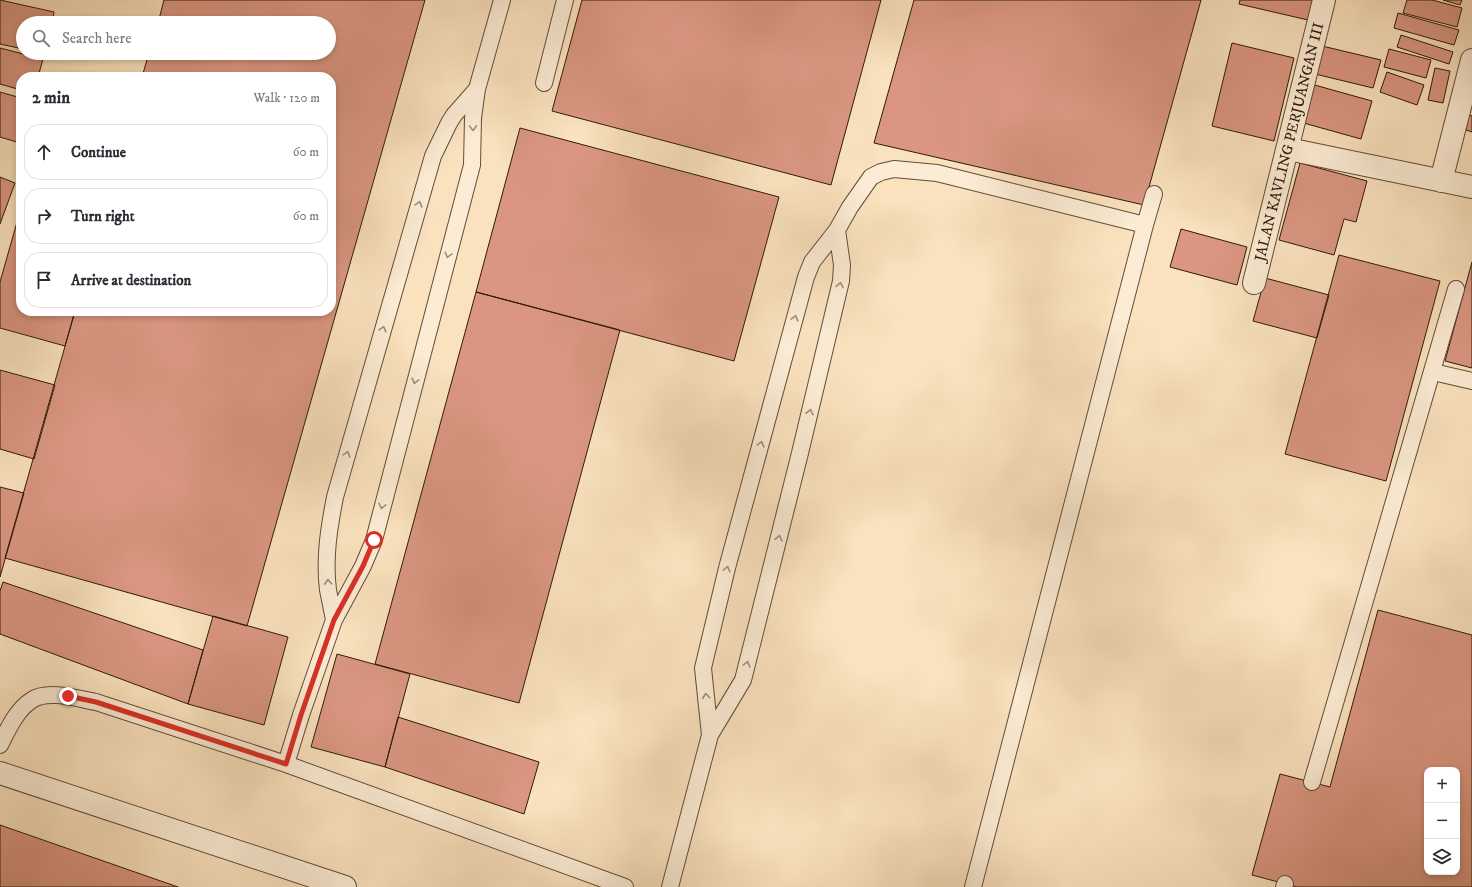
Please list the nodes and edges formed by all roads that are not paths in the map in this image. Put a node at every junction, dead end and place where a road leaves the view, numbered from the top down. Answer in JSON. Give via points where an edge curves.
{"nodes":[{"id":1,"x":502,"y":0,"type":"edge"},
{"id":2,"x":565,"y":0,"type":"edge"},
{"id":3,"x":1324,"y":0,"type":"edge"},
{"id":4,"x":1472,"y":60,"type":"edge"},
{"id":5,"x":544,"y":83,"type":"dead end"},
{"id":6,"x":477,"y":89,"type":"junction"},
{"id":7,"x":1288,"y":148,"type":"junction"},
{"id":8,"x":1441,"y":181,"type":"junction"},
{"id":9,"x":1472,"y":188,"type":"edge"},
{"id":10,"x":1154,"y":194,"type":"dead end"},
{"id":11,"x":1145,"y":225,"type":"junction"},
{"id":12,"x":837,"y":230,"type":"junction"},
{"id":13,"x":1254,"y":283,"type":"dead end"},
{"id":14,"x":1456,"y":288,"type":"dead end"},
{"id":15,"x":1433,"y":372,"type":"junction"},
{"id":16,"x":1472,"y":381,"type":"edge"},
{"id":17,"x":334,"y":620,"type":"junction"},
{"id":18,"x":710,"y":735,"type":"junction"},
{"id":19,"x":0,"y":745,"type":"edge"},
{"id":20,"x":286,"y":764,"type":"junction"},
{"id":21,"x":0,"y":773,"type":"edge"},
{"id":22,"x":1312,"y":782,"type":"dead end"},
{"id":23,"x":345,"y":887,"type":"edge"},
{"id":24,"x":625,"y":887,"type":"edge"},
{"id":25,"x":670,"y":887,"type":"edge"},
{"id":26,"x":973,"y":887,"type":"edge"}],
"edges":[{"from":1,"to":6,"type":"lane"},
{"from":2,"to":5,"type":"lane"},
{"from":3,"to":7,"type":"street","name":"JALAN KAVLING PERJUANGAN III"},
{"from":4,"to":8,"type":"street"},
{"from":6,"to":17,"type":"lane","one_way":true,"via":[[473,118],[472,165],[374,540]]},
{"from":17,"to":6,"type":"lane","one_way":true,"via":[[326,560],[335,497],[433,156],[448,123]]},
{"from":7,"to":8,"type":"street"},
{"from":7,"to":13,"type":"street","name":"JALAN KAVLING PERJUANGAN III"},
{"from":8,"to":9,"type":"street"},
{"from":10,"to":11,"type":"lane"},
{"from":11,"to":12,"type":"lane","via":[[937,173],[894,169],[871,177]]},
{"from":11,"to":26,"type":"lane"},
{"from":18,"to":12,"type":"lane","one_way":true,"via":[[743,680],[841,282],[842,265]]},
{"from":18,"to":12,"type":"lane","one_way":true,"via":[[703,668],[727,568],[806,278],[812,262]]},
{"from":14,"to":15,"type":"lane"},
{"from":15,"to":16,"type":"lane"},
{"from":15,"to":22,"type":"lane"},
{"from":17,"to":20,"type":"lane"},
{"from":18,"to":25,"type":"lane"},
{"from":19,"to":20,"type":"lane","via":[[23,707],[33,699],[47,695],[68,696],[96,702]]},
{"from":20,"to":24,"type":"lane"},
{"from":21,"to":23,"type":"street"}]}
